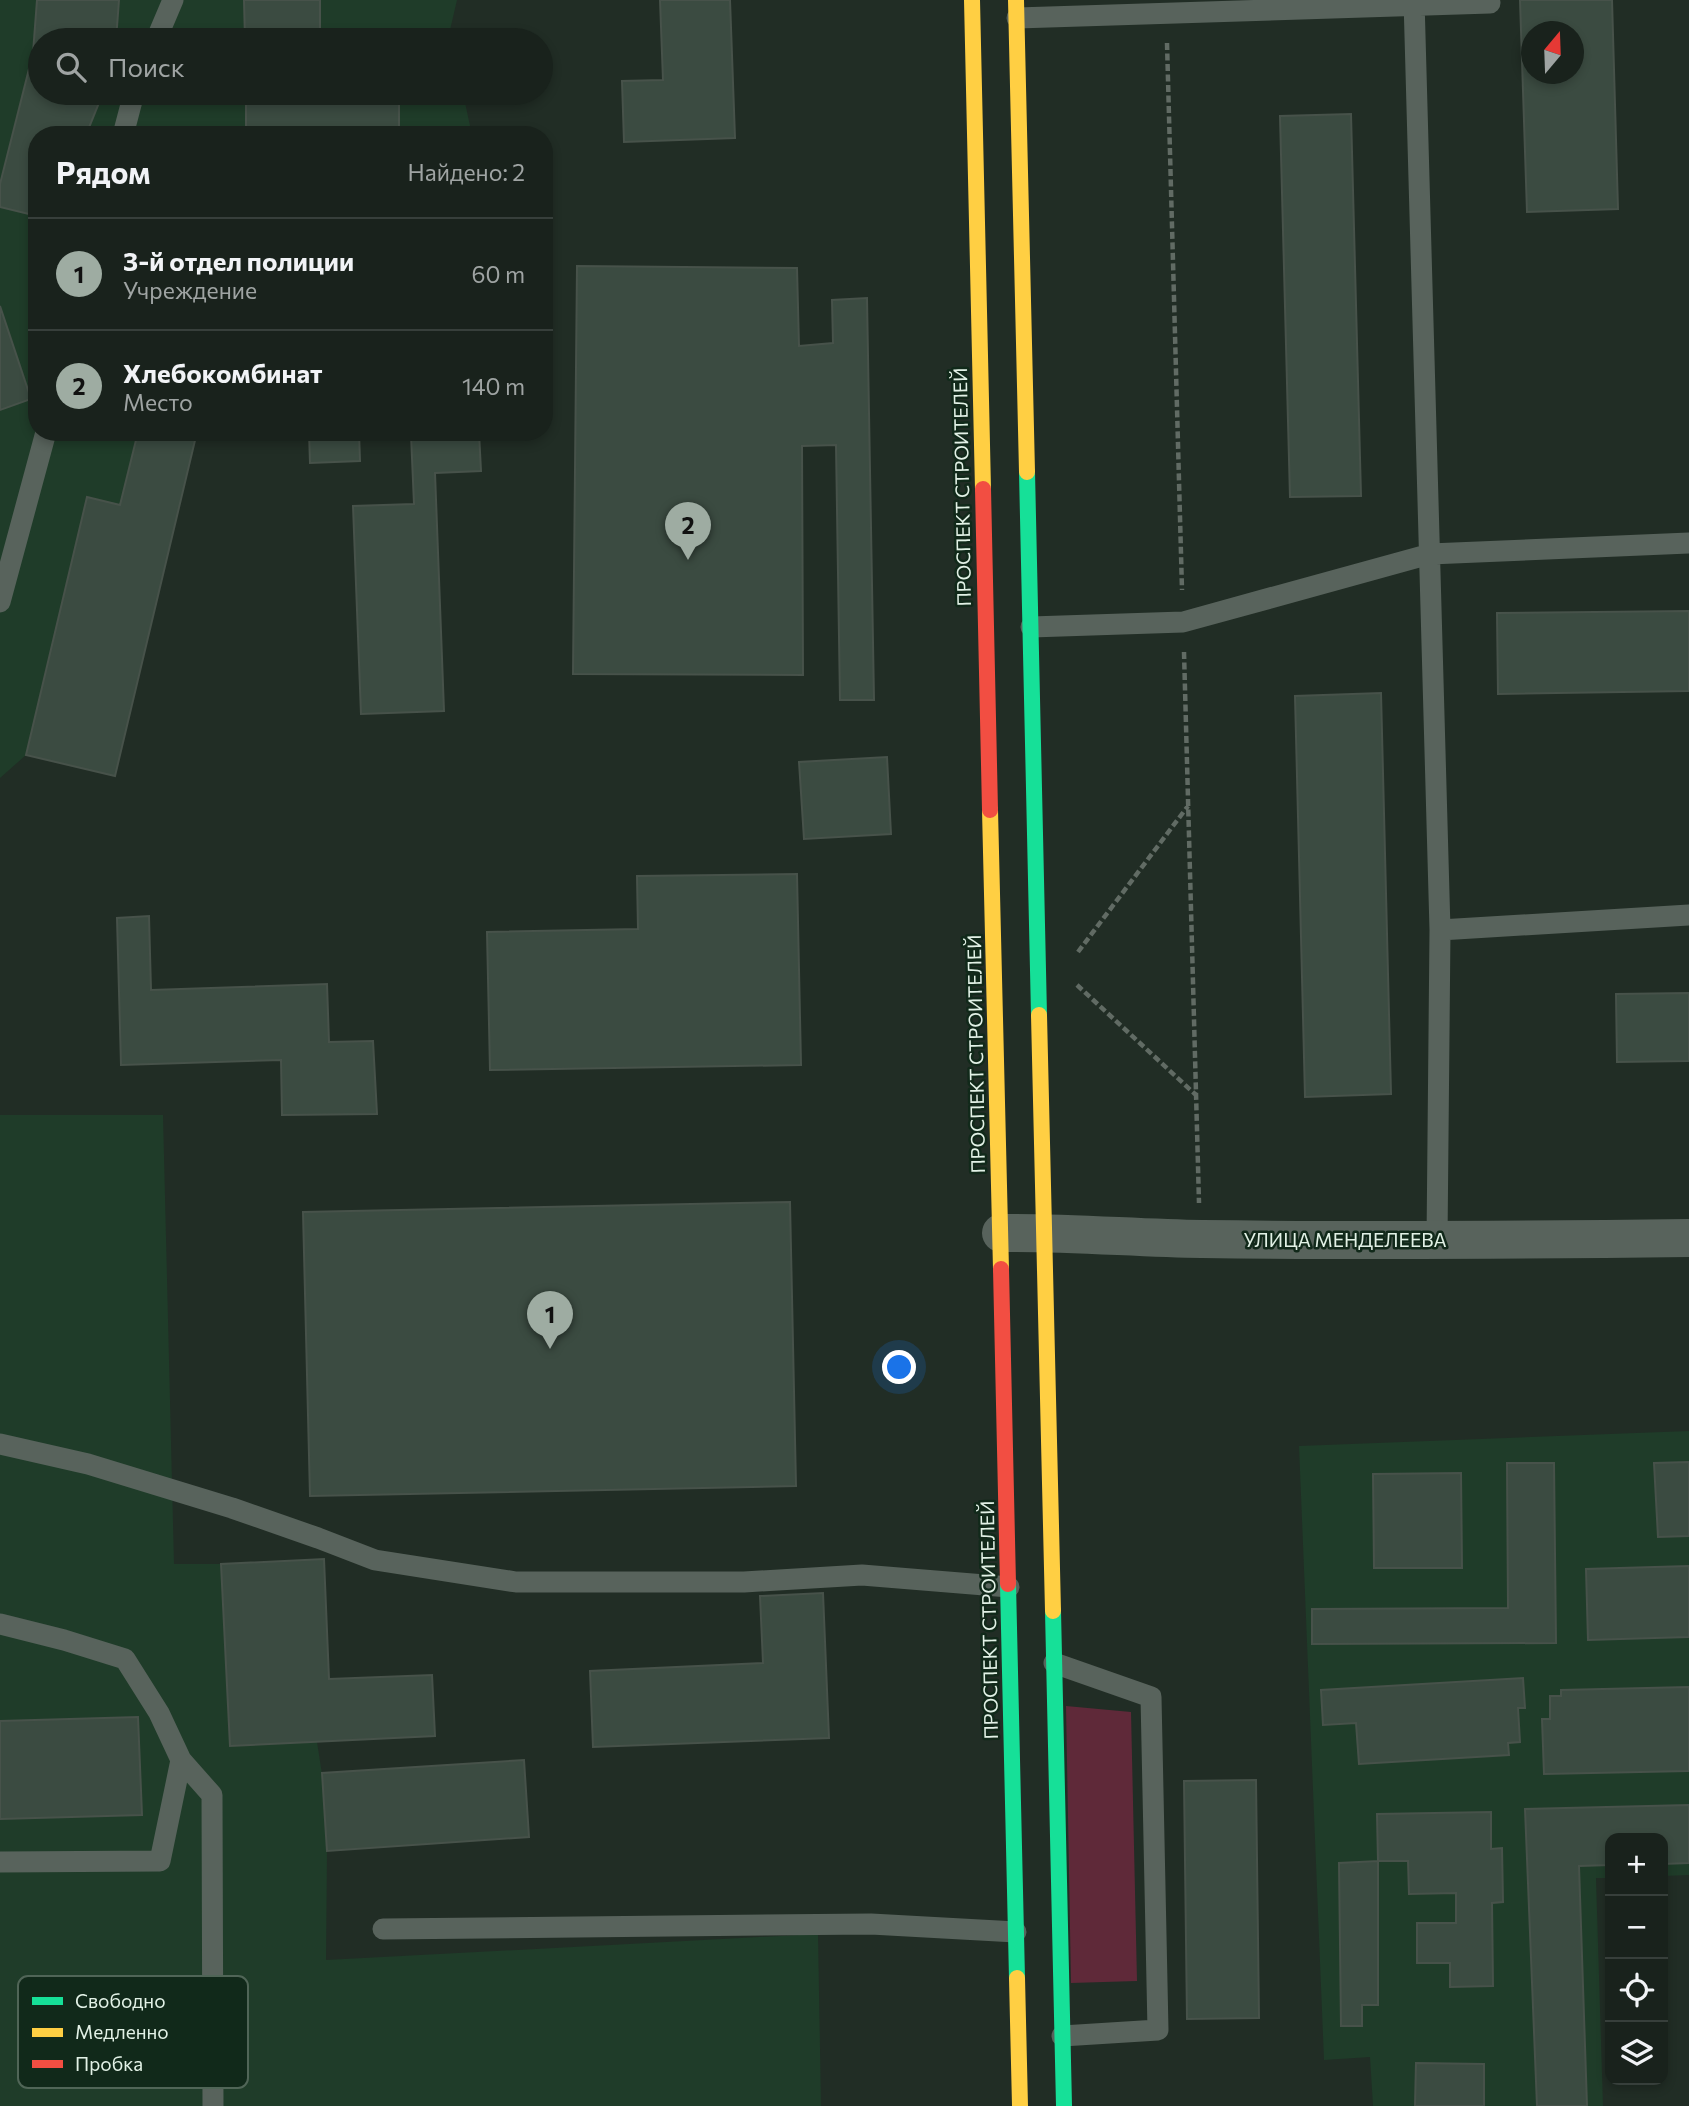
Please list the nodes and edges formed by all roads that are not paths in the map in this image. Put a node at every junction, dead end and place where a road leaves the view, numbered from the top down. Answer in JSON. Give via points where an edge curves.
{"nodes":[{"id":1,"x":173,"y":0,"type":"edge"},
{"id":2,"x":972,"y":0,"type":"edge"},
{"id":3,"x":1490,"y":3,"type":"dead end"},
{"id":4,"x":1414,"y":4,"type":"edge"},
{"id":5,"x":1017,"y":9,"type":"edge"},
{"id":6,"x":161,"y":28,"type":"edge"},
{"id":7,"x":131,"y":105,"type":"edge"},
{"id":8,"x":125,"y":126,"type":"edge"},
{"id":9,"x":44,"y":441,"type":"edge"},
{"id":10,"x":1689,"y":543,"type":"edge"},
{"id":11,"x":1430,"y":554,"type":"junction"},
{"id":12,"x":0,"y":602,"type":"edge"},
{"id":13,"x":1031,"y":627,"type":"junction"},
{"id":14,"x":1689,"y":915,"type":"edge"},
{"id":15,"x":1440,"y":930,"type":"junction"},
{"id":16,"x":1001,"y":1233,"type":"junction"},
{"id":17,"x":1044,"y":1233,"type":"junction"},
{"id":18,"x":1689,"y":1238,"type":"edge"},
{"id":19,"x":1437,"y":1241,"type":"junction"},
{"id":20,"x":0,"y":1444,"type":"edge"},
{"id":21,"x":1009,"y":1587,"type":"junction"},
{"id":22,"x":0,"y":1624,"type":"edge"},
{"id":23,"x":1054,"y":1663,"type":"junction"},
{"id":24,"x":181,"y":1760,"type":"junction"},
{"id":25,"x":0,"y":1862,"type":"edge"},
{"id":26,"x":383,"y":1929,"type":"dead end"},
{"id":27,"x":1016,"y":1932,"type":"junction"},
{"id":28,"x":213,"y":1976,"type":"edge"},
{"id":29,"x":1062,"y":2036,"type":"junction"},
{"id":30,"x":213,"y":2088,"type":"edge"},
{"id":31,"x":213,"y":2106,"type":"edge"},
{"id":32,"x":1020,"y":2106,"type":"edge"},
{"id":33,"x":1064,"y":2106,"type":"edge"}],
"edges":[{"from":1,"to":6,"type":"lane"},
{"from":2,"to":16,"type":"main road","name":"ПРОСПЕКТ СТРОИТЕЛЕЙ"},
{"from":3,"to":4,"type":"lane"},
{"from":4,"to":5,"type":"lane"},
{"from":4,"to":11,"type":"lane"},
{"from":5,"to":13,"type":"main road"},
{"from":7,"to":8,"type":"lane"},
{"from":9,"to":12,"type":"lane"},
{"from":10,"to":11,"type":"lane"},
{"from":11,"to":13,"type":"lane","via":[[1183,622]]},
{"from":11,"to":15,"type":"lane"},
{"from":13,"to":17,"type":"main road"},
{"from":14,"to":15,"type":"lane"},
{"from":15,"to":19,"type":"lane"},
{"from":16,"to":17,"type":"street","name":"УЛИЦА МЕНДЕЛЕЕВА"},
{"from":16,"to":21,"type":"main road","name":"ПРОСПЕКТ СТРОИТЕЛЕЙ"},
{"from":17,"to":19,"type":"street","name":"УЛИЦА МЕНДЕЛЕЕВА"},
{"from":17,"to":23,"type":"main road"},
{"from":18,"to":19,"type":"street","name":"УЛИЦА МЕНДЕЛЕЕВА"},
{"from":20,"to":21,"type":"lane","via":[[88,1464],[206,1500],[375,1560],[516,1582],[744,1583],[862,1575]]},
{"from":21,"to":27,"type":"main road","name":"ПРОСПЕКТ СТРОИТЕЛЕЙ"},
{"from":22,"to":24,"type":"lane","via":[[125,1659],[159,1713]]},
{"from":23,"to":29,"type":"main road"},
{"from":23,"to":29,"type":"lane","via":[[1151,1697],[1158,2030]]},
{"from":24,"to":25,"type":"lane","via":[[160,1861]]},
{"from":24,"to":28,"type":"lane","via":[[212,1796]]},
{"from":26,"to":27,"type":"lane","via":[[871,1924]]},
{"from":27,"to":32,"type":"main road","name":"ПРОСПЕКТ СТРОИТЕЛЕЙ"},
{"from":29,"to":33,"type":"main road"},
{"from":30,"to":31,"type":"lane"}]}
